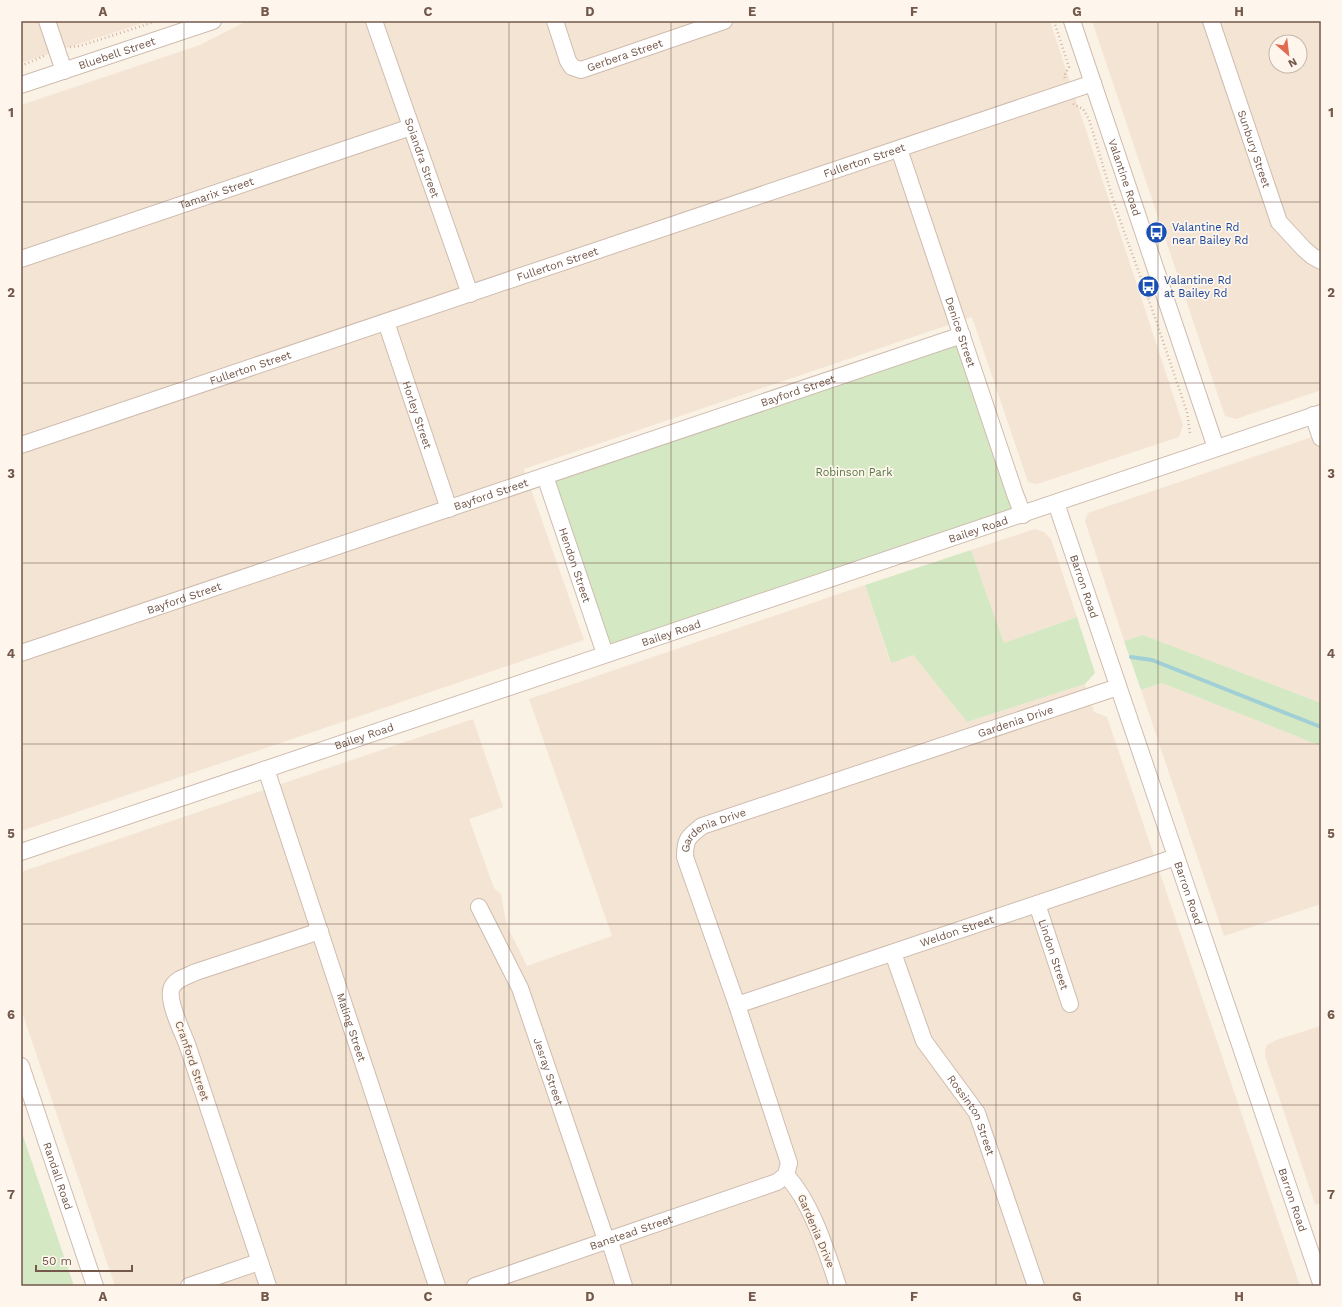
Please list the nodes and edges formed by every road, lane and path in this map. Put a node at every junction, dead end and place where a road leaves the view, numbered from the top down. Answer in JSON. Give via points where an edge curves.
{"nodes":[{"id":1,"x":48,"y":21,"type":"edge"},
{"id":2,"x":157,"y":21,"type":"edge"},
{"id":3,"x":374,"y":21,"type":"edge"},
{"id":4,"x":555,"y":21,"type":"edge"},
{"id":5,"x":724,"y":21,"type":"edge"},
{"id":6,"x":1054,"y":21,"type":"edge"},
{"id":7,"x":1072,"y":21,"type":"edge"},
{"id":8,"x":1211,"y":21,"type":"edge"},
{"id":9,"x":210,"y":22,"type":"edge"},
{"id":10,"x":58,"y":52,"type":"junction"},
{"id":11,"x":21,"y":66,"type":"edge"},
{"id":12,"x":64,"y":71,"type":"junction"},
{"id":13,"x":1093,"y":83,"type":"junction"},
{"id":14,"x":21,"y":85,"type":"edge"},
{"id":15,"x":1069,"y":91,"type":"junction"},
{"id":16,"x":411,"y":127,"type":"junction"},
{"id":17,"x":899,"y":149,"type":"junction"},
{"id":18,"x":21,"y":259,"type":"edge"},
{"id":19,"x":1321,"y":261,"type":"edge"},
{"id":20,"x":470,"y":294,"type":"junction"},
{"id":21,"x":386,"y":322,"type":"junction"},
{"id":22,"x":962,"y":335,"type":"junction"},
{"id":23,"x":1317,"y":414,"type":"edge"},
{"id":24,"x":1190,"y":433,"type":"dead end"},
{"id":25,"x":1321,"y":438,"type":"edge"},
{"id":26,"x":21,"y":445,"type":"edge"},
{"id":27,"x":1216,"y":448,"type":"junction"},
{"id":28,"x":545,"y":476,"type":"junction"},
{"id":29,"x":1056,"y":503,"type":"junction"},
{"id":30,"x":449,"y":509,"type":"junction"},
{"id":31,"x":1023,"y":515,"type":"junction"},
{"id":32,"x":21,"y":653,"type":"edge"},
{"id":33,"x":605,"y":654,"type":"junction"},
{"id":34,"x":1118,"y":687,"type":"junction"},
{"id":35,"x":266,"y":769,"type":"junction"},
{"id":36,"x":21,"y":852,"type":"edge"},
{"id":37,"x":1176,"y":857,"type":"junction"},
{"id":38,"x":1037,"y":904,"type":"junction"},
{"id":39,"x":479,"y":906,"type":"dead end"},
{"id":40,"x":320,"y":931,"type":"junction"},
{"id":41,"x":893,"y":953,"type":"junction"},
{"id":42,"x":1070,"y":1004,"type":"dead end"},
{"id":43,"x":737,"y":1005,"type":"junction"},
{"id":44,"x":21,"y":1066,"type":"edge"},
{"id":45,"x":786,"y":1175,"type":"junction"},
{"id":46,"x":607,"y":1240,"type":"junction"},
{"id":47,"x":259,"y":1262,"type":"junction"},
{"id":48,"x":1321,"y":1283,"type":"edge"},
{"id":49,"x":95,"y":1286,"type":"edge"},
{"id":50,"x":189,"y":1286,"type":"edge"},
{"id":51,"x":268,"y":1286,"type":"edge"},
{"id":52,"x":437,"y":1286,"type":"edge"},
{"id":53,"x":475,"y":1286,"type":"edge"},
{"id":54,"x":624,"y":1286,"type":"edge"},
{"id":55,"x":838,"y":1286,"type":"edge"},
{"id":56,"x":1036,"y":1286,"type":"edge"}],
"edges":[{"from":1,"to":10,"type":"street"},
{"from":2,"to":10,"type":"path"},
{"from":3,"to":16,"type":"street","name":"Soiandra Street"},
{"from":4,"to":5,"type":"street","name":"Gerbera Street","via":[[568,61],[572,68],[580,70]]},
{"from":6,"to":15,"type":"path","via":[[1069,67],[1064,76]]},
{"from":7,"to":13,"type":"street","name":"Valantine Road"},
{"from":8,"to":19,"type":"street","name":"Sunbury Street","via":[[1278,222],[1304,249]]},
{"from":9,"to":12,"type":"street","name":"Bluebell Street"},
{"from":10,"to":11,"type":"path"},
{"from":10,"to":12,"type":"street"},
{"from":12,"to":14,"type":"street","name":"Bluebell Street"},
{"from":13,"to":15,"type":"street","name":"Fullerton Street"},
{"from":13,"to":27,"type":"street","name":"Valantine Road"},
{"from":15,"to":17,"type":"street","name":"Fullerton Street"},
{"from":15,"to":24,"type":"path","via":[[1073,104],[1083,109],[1089,119],[1116,209],[1187,412]]},
{"from":16,"to":18,"type":"street","name":"Tamarix Street"},
{"from":16,"to":20,"type":"street","name":"Soiandra Street"},
{"from":17,"to":20,"type":"street","name":"Fullerton Street"},
{"from":17,"to":22,"type":"street","name":"Denice Street"},
{"from":20,"to":21,"type":"street","name":"Fullerton Street"},
{"from":21,"to":26,"type":"street","name":"Fullerton Street"},
{"from":21,"to":30,"type":"street","name":"Horley Street"},
{"from":22,"to":28,"type":"street","name":"Bayford Street"},
{"from":22,"to":31,"type":"street","name":"Denice Street"},
{"from":23,"to":25,"type":"street"},
{"from":23,"to":27,"type":"street","name":"Bailey Road"},
{"from":27,"to":29,"type":"street","name":"Bailey Road"},
{"from":28,"to":30,"type":"street","name":"Bayford Street"},
{"from":28,"to":33,"type":"street","name":"Hendon Street"},
{"from":29,"to":31,"type":"street","name":"Bailey Road"},
{"from":29,"to":34,"type":"street","name":"Barron Road"},
{"from":30,"to":32,"type":"street","name":"Bayford Street"},
{"from":31,"to":33,"type":"street","name":"Bailey Road"},
{"from":33,"to":35,"type":"street","name":"Bailey Road"},
{"from":34,"to":37,"type":"street","name":"Barron Road"},
{"from":34,"to":43,"type":"street","name":"Gardenia Drive","via":[[702,826],[691,835],[685,844],[685,857]]},
{"from":35,"to":36,"type":"street","name":"Bailey Road"},
{"from":35,"to":40,"type":"street","name":"Maling Street"},
{"from":37,"to":38,"type":"street","name":"Weldon Street"},
{"from":37,"to":48,"type":"street","name":"Barron Road"},
{"from":38,"to":41,"type":"street","name":"Weldon Street"},
{"from":38,"to":42,"type":"street","name":"Lindon Street"},
{"from":39,"to":46,"type":"street","name":"Jesray Street","via":[[520,988]]},
{"from":40,"to":47,"type":"street","name":"Cranford Street","via":[[196,972],[178,980],[172,987],[170,997]]},
{"from":40,"to":52,"type":"street","name":"Maling Street"},
{"from":41,"to":43,"type":"street","name":"Weldon Street"},
{"from":41,"to":56,"type":"street","name":"Rossinton Street","via":[[924,1041],[976,1113]]},
{"from":43,"to":45,"type":"street","name":"Gardenia Drive","via":[[789,1163]]},
{"from":44,"to":49,"type":"street","name":"Randall Road"},
{"from":45,"to":46,"type":"street","name":"Banstead Street","via":[[778,1182]]},
{"from":45,"to":55,"type":"street","name":"Gardenia Drive","via":[[796,1185],[808,1207]]},
{"from":46,"to":53,"type":"street","name":"Banstead Street"},
{"from":46,"to":54,"type":"street","name":"Jesray Street"},
{"from":47,"to":50,"type":"street"},
{"from":47,"to":51,"type":"street","name":"Cranford Street"}]}
